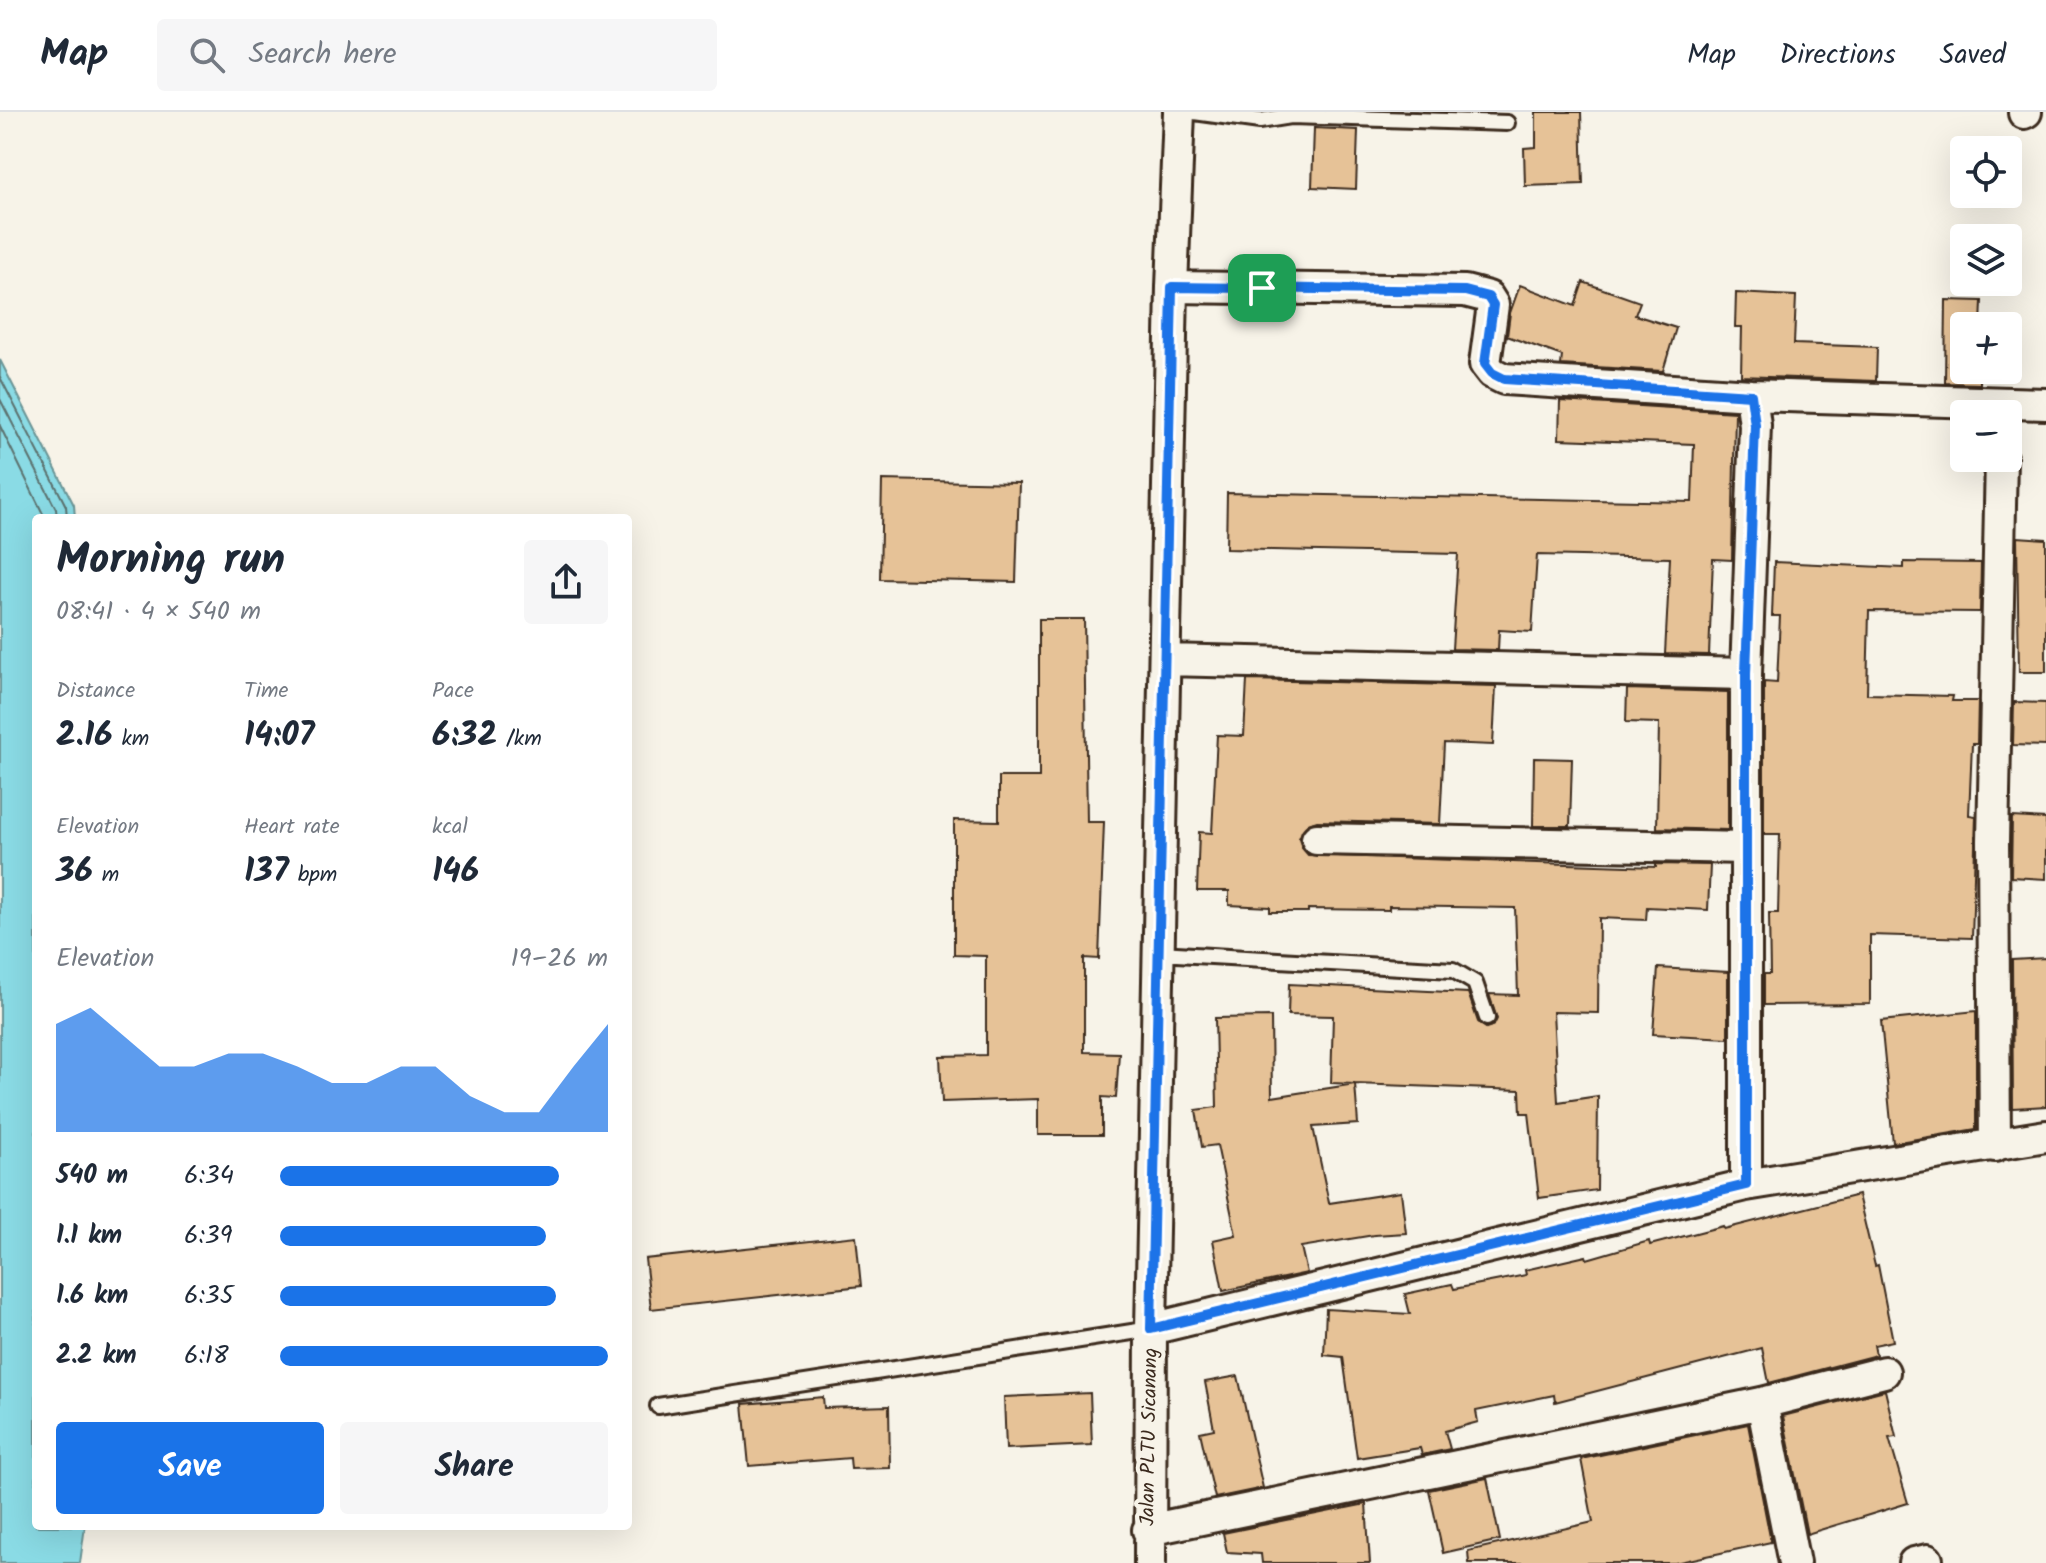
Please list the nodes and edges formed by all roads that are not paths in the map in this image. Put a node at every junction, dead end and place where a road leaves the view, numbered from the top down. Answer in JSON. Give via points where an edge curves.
{"nodes":[{"id":1,"x":1179,"y":112,"type":"edge"},
{"id":2,"x":1194,"y":112,"type":"edge"},
{"id":3,"x":1507,"y":123,"type":"dead end"},
{"id":4,"x":1172,"y":287,"type":"junction"},
{"id":5,"x":1751,"y":395,"type":"junction"},
{"id":6,"x":2046,"y":404,"type":"edge"},
{"id":7,"x":1950,"y":405,"type":"edge"},
{"id":8,"x":2022,"y":406,"type":"edge"},
{"id":9,"x":2001,"y":472,"type":"edge"},
{"id":10,"x":1165,"y":660,"type":"junction"},
{"id":11,"x":1746,"y":674,"type":"junction"},
{"id":12,"x":1317,"y":839,"type":"dead end"},
{"id":13,"x":1746,"y":848,"type":"junction"},
{"id":14,"x":1159,"y":953,"type":"junction"},
{"id":15,"x":1487,"y":1018,"type":"dead end"},
{"id":16,"x":2046,"y":1136,"type":"edge"},
{"id":17,"x":1995,"y":1146,"type":"junction"},
{"id":18,"x":1746,"y":1185,"type":"junction"},
{"id":19,"x":1151,"y":1329,"type":"junction"},
{"id":20,"x":1884,"y":1372,"type":"dead end"},
{"id":21,"x":1762,"y":1403,"type":"junction"},
{"id":22,"x":658,"y":1406,"type":"dead end"},
{"id":23,"x":1148,"y":1530,"type":"junction"},
{"id":24,"x":1150,"y":1563,"type":"edge"},
{"id":25,"x":1794,"y":1563,"type":"edge"}],
"edges":[{"from":1,"to":4,"type":"street","name":"Jalan PLTU Sicanang"},
{"from":2,"to":3,"type":"lane","via":[[1260,121],[1291,116]]},
{"from":4,"to":5,"type":"street","via":[[1465,291],[1488,297],[1493,305],[1485,364],[1504,379]]},
{"from":4,"to":10,"type":"street","name":"Jalan PLTU Sicanang"},
{"from":5,"to":7,"type":"street"},
{"from":5,"to":11,"type":"street","via":[[1755,425]]},
{"from":6,"to":8,"type":"street"},
{"from":9,"to":17,"type":"street","via":[[1993,841]]},
{"from":10,"to":11,"type":"street"},
{"from":10,"to":14,"type":"street","name":"Jalan PLTU Sicanang"},
{"from":11,"to":13,"type":"street"},
{"from":12,"to":13,"type":"street"},
{"from":13,"to":18,"type":"street"},
{"from":14,"to":15,"type":"lane","via":[[1453,970],[1475,983]]},
{"from":14,"to":19,"type":"street","name":"Jalan PLTU Sicanang"},
{"from":16,"to":17,"type":"street"},
{"from":17,"to":18,"type":"street"},
{"from":18,"to":19,"type":"street"},
{"from":19,"to":22,"type":"lane"},
{"from":19,"to":23,"type":"street","name":"Jalan PLTU Sicanang"},
{"from":20,"to":21,"type":"street"},
{"from":21,"to":23,"type":"street"},
{"from":21,"to":25,"type":"street"},
{"from":23,"to":24,"type":"street","name":"Jalan PLTU Sicanang"}]}
